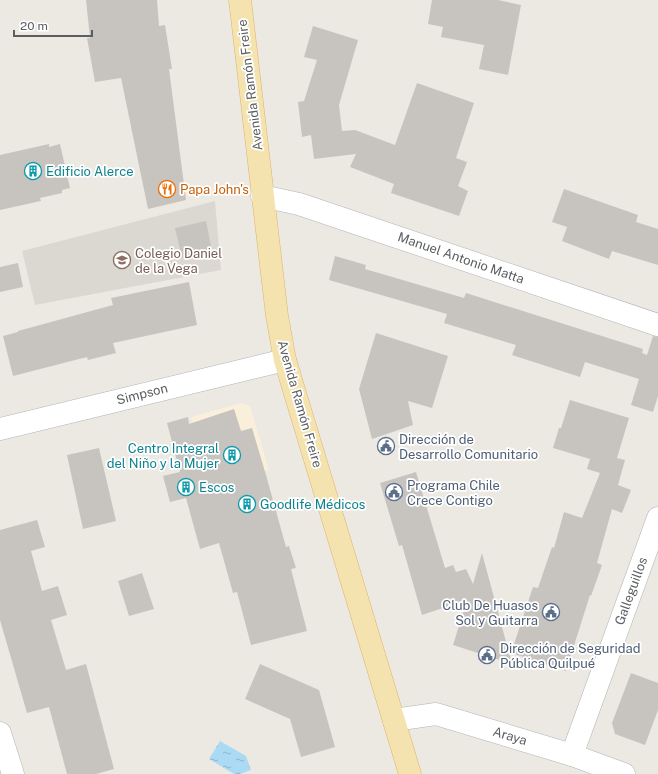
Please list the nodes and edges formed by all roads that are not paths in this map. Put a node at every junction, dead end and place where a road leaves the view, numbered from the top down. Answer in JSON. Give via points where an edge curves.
{"nodes":[{"id":1,"x":240,"y":0,"type":"edge"},
{"id":2,"x":262,"y":196,"type":"junction"},
{"id":3,"x":658,"y":324,"type":"edge"},
{"id":4,"x":285,"y":360,"type":"junction"},
{"id":5,"x":0,"y":428,"type":"edge"},
{"id":6,"x":658,"y":518,"type":"edge"},
{"id":7,"x":394,"y":720,"type":"junction"},
{"id":8,"x":0,"y":732,"type":"edge"},
{"id":9,"x":572,"y":755,"type":"junction"},
{"id":10,"x":13,"y":774,"type":"edge"},
{"id":11,"x":410,"y":774,"type":"edge"},
{"id":12,"x":624,"y":774,"type":"edge"}],
"edges":[{"from":1,"to":2,"type":"main road","name":"Avenida Ramón Freire"},
{"from":2,"to":3,"type":"street","name":"Manuel Antonio Matta","via":[[299,204]]},
{"from":2,"to":4,"type":"main road","name":"Avenida Ramón Freire"},
{"from":4,"to":5,"type":"street","name":"Simpson"},
{"from":4,"to":7,"type":"main road","name":"Avenida Ramón Freire"},
{"from":6,"to":9,"type":"street","name":"Galleguillos"},
{"from":7,"to":9,"type":"street","name":"Araya","via":[[436,714]]},
{"from":7,"to":11,"type":"main road","name":"Avenida Ramón Freire"},
{"from":8,"to":10,"type":"street"},
{"from":9,"to":12,"type":"street","name":"Araya"}]}
